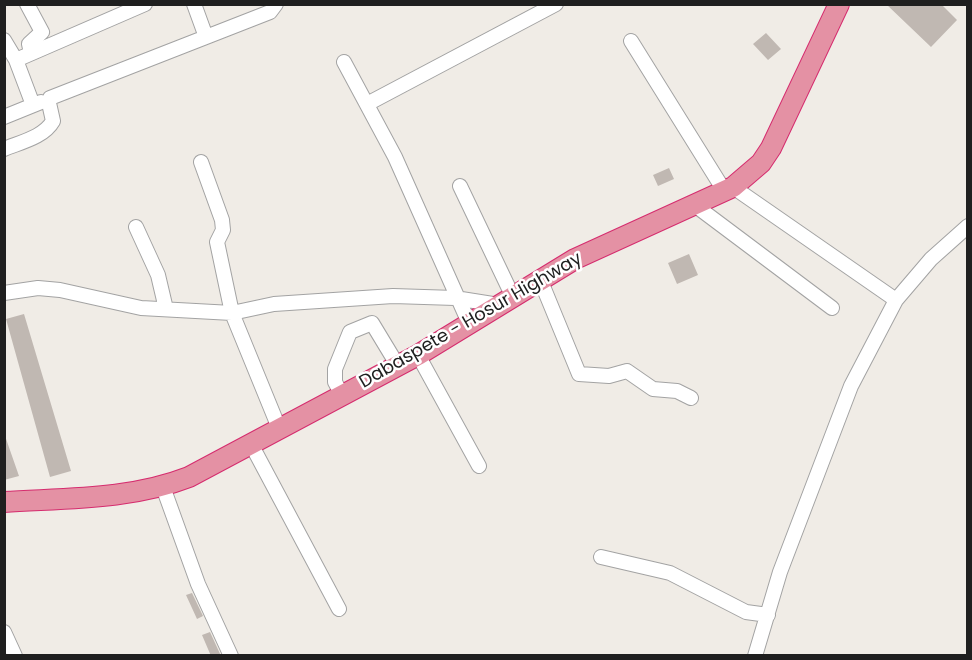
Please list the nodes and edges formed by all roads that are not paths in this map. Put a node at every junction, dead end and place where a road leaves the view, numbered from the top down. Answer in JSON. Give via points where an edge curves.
{"nodes":[{"id":1,"x":27,"y":4,"type":"edge"},
{"id":2,"x":194,"y":4,"type":"edge"},
{"id":3,"x":276,"y":4,"type":"edge"},
{"id":4,"x":556,"y":4,"type":"edge"},
{"id":5,"x":839,"y":4,"type":"edge"},
{"id":6,"x":144,"y":5,"type":"edge"},
{"id":7,"x":206,"y":37,"type":"junction"},
{"id":8,"x":4,"y":40,"type":"edge"},
{"id":9,"x":631,"y":41,"type":"dead end"},
{"id":10,"x":31,"y":53,"type":"junction"},
{"id":11,"x":16,"y":60,"type":"junction"},
{"id":12,"x":344,"y":62,"type":"dead end"},
{"id":13,"x":50,"y":98,"type":"junction"},
{"id":14,"x":367,"y":104,"type":"junction"},
{"id":15,"x":33,"y":105,"type":"junction"},
{"id":16,"x":4,"y":117,"type":"edge"},
{"id":17,"x":4,"y":149,"type":"edge"},
{"id":18,"x":201,"y":162,"type":"dead end"},
{"id":19,"x":460,"y":186,"type":"dead end"},
{"id":20,"x":729,"y":190,"type":"junction"},
{"id":21,"x":696,"y":206,"type":"junction"},
{"id":22,"x":968,"y":226,"type":"edge"},
{"id":23,"x":136,"y":227,"type":"dead end"},
{"id":24,"x":540,"y":279,"type":"junction"},
{"id":25,"x":4,"y":293,"type":"edge"},
{"id":26,"x":896,"y":300,"type":"junction"},
{"id":27,"x":506,"y":301,"type":"junction"},
{"id":28,"x":832,"y":308,"type":"dead end"},
{"id":29,"x":166,"y":309,"type":"junction"},
{"id":30,"x":232,"y":313,"type":"junction"},
{"id":31,"x":469,"y":323,"type":"junction"},
{"id":32,"x":418,"y":355,"type":"junction"},
{"id":33,"x":398,"y":366,"type":"junction"},
{"id":34,"x":342,"y":395,"type":"junction"},
{"id":35,"x":691,"y":398,"type":"dead end"},
{"id":36,"x":279,"y":429,"type":"junction"},
{"id":37,"x":251,"y":444,"type":"junction"},
{"id":38,"x":479,"y":466,"type":"dead end"},
{"id":39,"x":163,"y":487,"type":"junction"},
{"id":40,"x":4,"y":502,"type":"edge"},
{"id":41,"x":601,"y":557,"type":"dead end"},
{"id":42,"x":339,"y":609,"type":"dead end"},
{"id":43,"x":768,"y":615,"type":"junction"},
{"id":44,"x":4,"y":632,"type":"edge"},
{"id":45,"x":15,"y":656,"type":"edge"},
{"id":46,"x":231,"y":656,"type":"edge"},
{"id":47,"x":755,"y":656,"type":"edge"}],
"edges":[{"from":1,"to":10,"type":"street","via":[[42,32],[28,44]]},
{"from":2,"to":7,"type":"street"},
{"from":3,"to":7,"type":"street","via":[[270,12]]},
{"from":4,"to":14,"type":"street"},
{"from":5,"to":20,"type":"highway","name":"Dabaspete - Hosur Highway","via":[[771,148],[761,163]]},
{"from":6,"to":10,"type":"street"},
{"from":7,"to":13,"type":"street"},
{"from":8,"to":11,"type":"street"},
{"from":9,"to":20,"type":"street"},
{"from":10,"to":11,"type":"street"},
{"from":11,"to":15,"type":"street"},
{"from":12,"to":14,"type":"street"},
{"from":13,"to":15,"type":"street"},
{"from":13,"to":17,"type":"street","via":[[50,126]]},
{"from":14,"to":31,"type":"street","via":[[395,157]]},
{"from":15,"to":16,"type":"street"},
{"from":18,"to":30,"type":"street","via":[[222,220],[223,230],[217,242]]},
{"from":19,"to":27,"type":"street"},
{"from":20,"to":21,"type":"highway","name":"Dabaspete - Hosur Highway"},
{"from":20,"to":26,"type":"street"},
{"from":21,"to":24,"type":"highway","name":"Dabaspete - Hosur Highway","via":[[609,242]]},
{"from":21,"to":28,"type":"street"},
{"from":22,"to":26,"type":"street","via":[[931,259]]},
{"from":23,"to":29,"type":"street","via":[[158,275]]},
{"from":24,"to":27,"type":"highway","name":"Dabaspete - Hosur Highway"},
{"from":24,"to":35,"type":"street","via":[[579,374],[609,376],[627,372],[653,389],[677,391]]},
{"from":25,"to":29,"type":"street","via":[[38,288],[60,290],[141,309]]},
{"from":26,"to":43,"type":"street","via":[[851,386],[780,572]]},
{"from":27,"to":30,"type":"street","via":[[393,296],[274,304]]},
{"from":27,"to":31,"type":"highway","name":"Dabaspete - Hosur Highway"},
{"from":29,"to":30,"type":"street"},
{"from":30,"to":36,"type":"street"},
{"from":31,"to":32,"type":"highway","name":"Dabaspete - Hosur Highway"},
{"from":32,"to":33,"type":"highway","name":"Dabaspete - Hosur Highway"},
{"from":32,"to":38,"type":"street"},
{"from":33,"to":34,"type":"highway","name":"Dabaspete - Hosur Highway"},
{"from":33,"to":34,"type":"street","via":[[376,326],[369,323],[350,332],[335,369],[335,382]]},
{"from":34,"to":36,"type":"highway","name":"Dabaspete - Hosur Highway"},
{"from":36,"to":37,"type":"highway","name":"Dabaspete - Hosur Highway"},
{"from":37,"to":39,"type":"highway","name":"Dabaspete - Hosur Highway"},
{"from":37,"to":42,"type":"street"},
{"from":39,"to":40,"type":"highway","name":"Dabaspete - Hosur Highway","via":[[134,493]]},
{"from":39,"to":46,"type":"street","via":[[198,584]]},
{"from":41,"to":43,"type":"street","via":[[670,573],[746,612]]},
{"from":43,"to":47,"type":"street"},
{"from":44,"to":45,"type":"street"}]}
